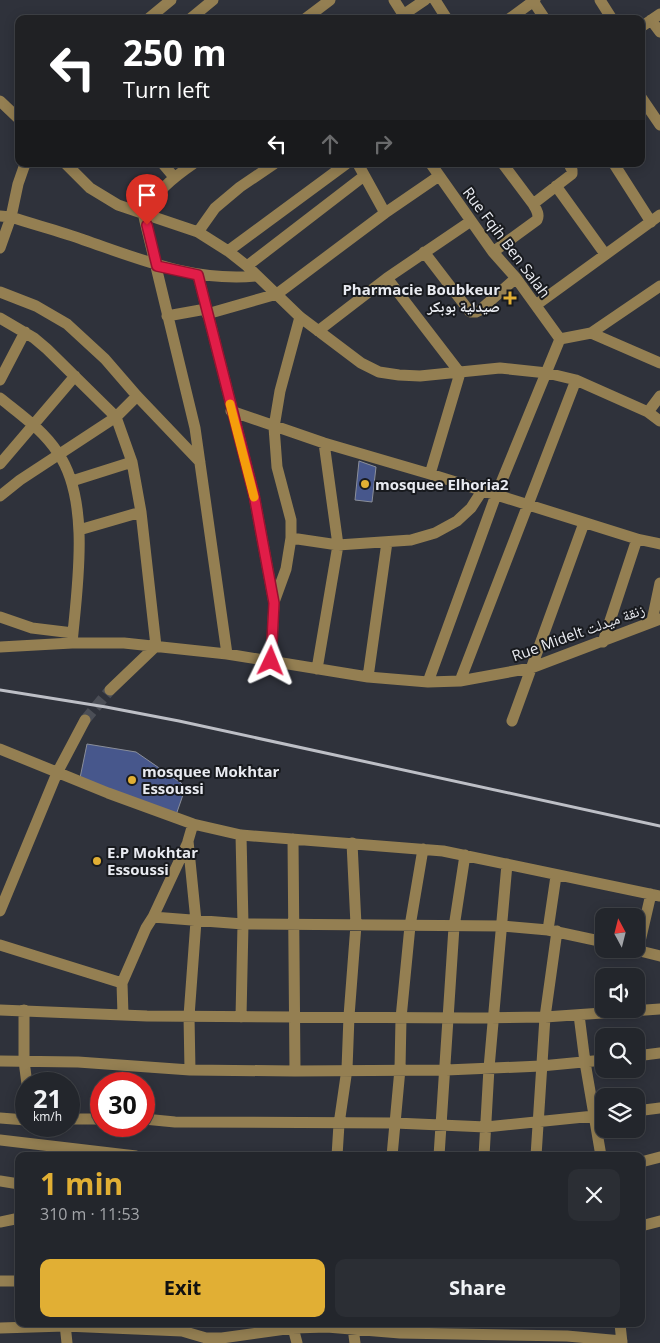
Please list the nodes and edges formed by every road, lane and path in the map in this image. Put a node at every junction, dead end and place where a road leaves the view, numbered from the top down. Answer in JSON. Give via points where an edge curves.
{"nodes":[{"id":1,"x":171,"y":0,"type":"edge"},
{"id":2,"x":213,"y":0,"type":"edge"},
{"id":3,"x":330,"y":0,"type":"edge"},
{"id":4,"x":394,"y":0,"type":"edge"},
{"id":5,"x":425,"y":0,"type":"edge"},
{"id":6,"x":435,"y":0,"type":"edge"},
{"id":7,"x":600,"y":0,"type":"edge"},
{"id":8,"x":534,"y":1,"type":"edge"},
{"id":9,"x":153,"y":15,"type":"edge"},
{"id":10,"x":195,"y":15,"type":"edge"},
{"id":11,"x":310,"y":15,"type":"edge"},
{"id":12,"x":401,"y":15,"type":"edge"},
{"id":13,"x":405,"y":15,"type":"edge"},
{"id":14,"x":444,"y":15,"type":"edge"},
{"id":15,"x":515,"y":15,"type":"edge"},
{"id":16,"x":543,"y":15,"type":"edge"},
{"id":17,"x":609,"y":15,"type":"edge"},
{"id":18,"x":656,"y":17,"type":"edge"},
{"id":19,"x":645,"y":25,"type":"edge"},
{"id":20,"x":660,"y":32,"type":"edge"},
{"id":21,"x":0,"y":101,"type":"edge"},
{"id":22,"x":645,"y":103,"type":"edge"},
{"id":23,"x":15,"y":115,"type":"edge"},
{"id":24,"x":660,"y":125,"type":"edge"},
{"id":25,"x":24,"y":167,"type":"edge"},
{"id":26,"x":69,"y":167,"type":"edge"},
{"id":27,"x":166,"y":167,"type":"edge"},
{"id":28,"x":189,"y":167,"type":"edge"},
{"id":29,"x":270,"y":167,"type":"edge"},
{"id":30,"x":342,"y":167,"type":"edge"},
{"id":31,"x":360,"y":167,"type":"edge"},
{"id":32,"x":433,"y":167,"type":"edge"},
{"id":33,"x":505,"y":167,"type":"edge"},
{"id":34,"x":570,"y":167,"type":"edge"},
{"id":35,"x":616,"y":167,"type":"edge"},
{"id":36,"x":364,"y":176,"type":"junction"},
{"id":37,"x":439,"y":176,"type":"junction"},
{"id":38,"x":174,"y":177,"type":"junction"},
{"id":39,"x":556,"y":186,"type":"junction"},
{"id":40,"x":533,"y":204,"type":"junction"},
{"id":41,"x":143,"y":213,"type":"junction"},
{"id":42,"x":385,"y":213,"type":"junction"},
{"id":43,"x":6,"y":216,"type":"edge"},
{"id":44,"x":655,"y":219,"type":"edge"},
{"id":45,"x":471,"y":221,"type":"junction"},
{"id":46,"x":198,"y":232,"type":"junction"},
{"id":47,"x":0,"y":248,"type":"edge"},
{"id":48,"x":228,"y":251,"type":"junction"},
{"id":49,"x":424,"y":252,"type":"junction"},
{"id":50,"x":493,"y":252,"type":"junction"},
{"id":51,"x":605,"y":254,"type":"junction"},
{"id":52,"x":157,"y":266,"type":"junction"},
{"id":53,"x":247,"y":266,"type":"junction"},
{"id":54,"x":198,"y":275,"type":"junction"},
{"id":55,"x":257,"y":276,"type":"junction"},
{"id":56,"x":387,"y":278,"type":"junction"},
{"id":57,"x":516,"y":278,"type":"junction"},
{"id":58,"x":660,"y":286,"type":"edge"},
{"id":59,"x":0,"y":292,"type":"edge"},
{"id":60,"x":277,"y":294,"type":"junction"},
{"id":61,"x":536,"y":305,"type":"junction"},
{"id":62,"x":206,"y":311,"type":"junction"},
{"id":63,"x":167,"y":316,"type":"junction"},
{"id":64,"x":300,"y":317,"type":"junction"},
{"id":65,"x":0,"y":318,"type":"edge"},
{"id":66,"x":318,"y":331,"type":"junction"},
{"id":67,"x":25,"y":332,"type":"junction"},
{"id":68,"x":591,"y":333,"type":"junction"},
{"id":69,"x":560,"y":339,"type":"junction"},
{"id":70,"x":660,"y":363,"type":"edge"},
{"id":71,"x":460,"y":373,"type":"junction"},
{"id":72,"x":547,"y":373,"type":"junction"},
{"id":73,"x":75,"y":376,"type":"junction"},
{"id":74,"x":0,"y":380,"type":"edge"},
{"id":75,"x":576,"y":380,"type":"junction"},
{"id":76,"x":137,"y":396,"type":"junction"},
{"id":77,"x":660,"y":396,"type":"edge"},
{"id":78,"x":0,"y":398,"type":"edge"},
{"id":79,"x":231,"y":411,"type":"junction"},
{"id":80,"x":648,"y":412,"type":"junction"},
{"id":81,"x":116,"y":417,"type":"junction"},
{"id":82,"x":660,"y":421,"type":"edge"},
{"id":83,"x":34,"y":425,"type":"junction"},
{"id":84,"x":274,"y":427,"type":"junction"},
{"id":85,"x":324,"y":443,"type":"junction"},
{"id":86,"x":59,"y":454,"type":"junction"},
{"id":87,"x":132,"y":462,"type":"junction"},
{"id":88,"x":200,"y":462,"type":"junction"},
{"id":89,"x":0,"y":464,"type":"edge"},
{"id":90,"x":430,"y":474,"type":"junction"},
{"id":91,"x":72,"y":481,"type":"junction"},
{"id":92,"x":482,"y":491,"type":"junction"},
{"id":93,"x":0,"y":496,"type":"edge"},
{"id":94,"x":496,"y":496,"type":"junction"},
{"id":95,"x":528,"y":505,"type":"junction"},
{"id":96,"x":141,"y":512,"type":"junction"},
{"id":97,"x":584,"y":523,"type":"junction"},
{"id":98,"x":79,"y":530,"type":"junction"},
{"id":99,"x":291,"y":538,"type":"junction"},
{"id":100,"x":637,"y":539,"type":"junction"},
{"id":101,"x":386,"y":542,"type":"junction"},
{"id":102,"x":660,"y":544,"type":"edge"},
{"id":103,"x":338,"y":546,"type":"junction"},
{"id":104,"x":660,"y":583,"type":"edge"},
{"id":105,"x":659,"y":599,"type":"edge"},
{"id":106,"x":274,"y":603,"type":"junction"},
{"id":107,"x":0,"y":618,"type":"edge"},
{"id":108,"x":656,"y":620,"type":"edge"},
{"id":109,"x":72,"y":638,"type":"junction"},
{"id":110,"x":603,"y":642,"type":"junction"},
{"id":111,"x":156,"y":646,"type":"junction"},
{"id":112,"x":0,"y":647,"type":"edge"},
{"id":113,"x":227,"y":654,"type":"junction"},
{"id":114,"x":271,"y":661,"type":"junction"},
{"id":115,"x":531,"y":668,"type":"junction"},
{"id":116,"x":317,"y":669,"type":"junction"},
{"id":117,"x":368,"y":677,"type":"junction"},
{"id":118,"x":460,"y":681,"type":"junction"},
{"id":119,"x":428,"y":682,"type":"junction"},
{"id":120,"x":110,"y":690,"type":"tunnel mouth"},
{"id":121,"x":86,"y":720,"type":"tunnel mouth"},
{"id":122,"x":512,"y":721,"type":"dead end"},
{"id":123,"x":0,"y":749,"type":"edge"},
{"id":124,"x":57,"y":773,"type":"junction"},
{"id":125,"x":193,"y":824,"type":"junction"},
{"id":126,"x":241,"y":835,"type":"junction"},
{"id":127,"x":293,"y":839,"type":"junction"},
{"id":128,"x":188,"y":841,"type":"junction"},
{"id":129,"x":352,"y":843,"type":"junction"},
{"id":130,"x":423,"y":849,"type":"junction"},
{"id":131,"x":465,"y":855,"type":"junction"},
{"id":132,"x":507,"y":864,"type":"junction"},
{"id":133,"x":556,"y":876,"type":"junction"},
{"id":134,"x":655,"y":895,"type":"edge"},
{"id":135,"x":0,"y":911,"type":"edge"},
{"id":136,"x":153,"y":917,"type":"junction"},
{"id":137,"x":196,"y":921,"type":"junction"},
{"id":138,"x":645,"y":921,"type":"edge"},
{"id":139,"x":243,"y":924,"type":"junction"},
{"id":140,"x":294,"y":924,"type":"junction"},
{"id":141,"x":356,"y":925,"type":"junction"},
{"id":142,"x":410,"y":926,"type":"junction"},
{"id":143,"x":454,"y":926,"type":"junction"},
{"id":144,"x":502,"y":926,"type":"junction"},
{"id":145,"x":552,"y":931,"type":"junction"},
{"id":146,"x":595,"y":940,"type":"edge"},
{"id":147,"x":0,"y":945,"type":"edge"},
{"id":148,"x":645,"y":953,"type":"edge"},
{"id":149,"x":660,"y":956,"type":"edge"},
{"id":150,"x":122,"y":983,"type":"junction"},
{"id":151,"x":660,"y":1009,"type":"edge"},
{"id":152,"x":0,"y":1010,"type":"edge"},
{"id":153,"x":24,"y":1010,"type":"junction"},
{"id":154,"x":123,"y":1015,"type":"junction"},
{"id":155,"x":580,"y":1015,"type":"junction"},
{"id":156,"x":189,"y":1016,"type":"junction"},
{"id":157,"x":349,"y":1016,"type":"junction"},
{"id":158,"x":242,"y":1017,"type":"junction"},
{"id":159,"x":295,"y":1018,"type":"junction"},
{"id":160,"x":401,"y":1018,"type":"junction"},
{"id":161,"x":447,"y":1018,"type":"junction"},
{"id":162,"x":495,"y":1018,"type":"junction"},
{"id":163,"x":545,"y":1018,"type":"junction"},
{"id":164,"x":660,"y":1053,"type":"edge"},
{"id":165,"x":645,"y":1055,"type":"edge"},
{"id":166,"x":0,"y":1061,"type":"edge"},
{"id":167,"x":24,"y":1061,"type":"junction"},
{"id":168,"x":595,"y":1061,"type":"edge"},
{"id":169,"x":585,"y":1062,"type":"junction"},
{"id":170,"x":541,"y":1066,"type":"junction"},
{"id":171,"x":489,"y":1068,"type":"junction"},
{"id":172,"x":347,"y":1069,"type":"junction"},
{"id":173,"x":400,"y":1069,"type":"junction"},
{"id":174,"x":190,"y":1070,"type":"junction"},
{"id":175,"x":446,"y":1070,"type":"junction"},
{"id":176,"x":295,"y":1071,"type":"junction"},
{"id":177,"x":25,"y":1072,"type":"edge"},
{"id":178,"x":595,"y":1100,"type":"edge"},
{"id":179,"x":645,"y":1111,"type":"edge"},
{"id":180,"x":659,"y":1112,"type":"edge"},
{"id":181,"x":595,"y":1115,"type":"edge"},
{"id":182,"x":0,"y":1118,"type":"edge"},
{"id":183,"x":15,"y":1119,"type":"edge"},
{"id":184,"x":155,"y":1121,"type":"edge"},
{"id":185,"x":539,"y":1122,"type":"junction"},
{"id":186,"x":395,"y":1123,"type":"junction"},
{"id":187,"x":339,"y":1124,"type":"junction"},
{"id":188,"x":442,"y":1125,"type":"junction"},
{"id":189,"x":486,"y":1127,"type":"junction"},
{"id":190,"x":600,"y":1138,"type":"edge"},
{"id":191,"x":0,"y":1140,"type":"edge"},
{"id":192,"x":102,"y":1152,"type":"edge"},
{"id":193,"x":337,"y":1152,"type":"edge"},
{"id":194,"x":392,"y":1152,"type":"edge"},
{"id":195,"x":440,"y":1152,"type":"edge"},
{"id":196,"x":484,"y":1152,"type":"edge"},
{"id":197,"x":536,"y":1152,"type":"edge"},
{"id":198,"x":601,"y":1152,"type":"edge"},
{"id":199,"x":660,"y":1158,"type":"edge"},
{"id":200,"x":645,"y":1161,"type":"edge"},
{"id":201,"x":0,"y":1182,"type":"edge"},
{"id":202,"x":15,"y":1184,"type":"edge"},
{"id":203,"x":15,"y":1219,"type":"edge"},
{"id":204,"x":660,"y":1221,"type":"edge"},
{"id":205,"x":0,"y":1222,"type":"edge"},
{"id":206,"x":645,"y":1225,"type":"edge"},
{"id":207,"x":0,"y":1281,"type":"edge"},
{"id":208,"x":15,"y":1281,"type":"edge"},
{"id":209,"x":22,"y":1327,"type":"edge"},
{"id":210,"x":65,"y":1327,"type":"edge"},
{"id":211,"x":94,"y":1327,"type":"edge"},
{"id":212,"x":288,"y":1327,"type":"edge"},
{"id":213,"x":292,"y":1327,"type":"edge"},
{"id":214,"x":344,"y":1327,"type":"edge"},
{"id":215,"x":378,"y":1327,"type":"edge"},
{"id":216,"x":526,"y":1327,"type":"edge"},
{"id":217,"x":620,"y":1327,"type":"edge"},
{"id":218,"x":0,"y":1328,"type":"edge"},
{"id":219,"x":353,"y":1328,"type":"junction"},
{"id":220,"x":428,"y":1328,"type":"edge"},
{"id":221,"x":470,"y":1329,"type":"edge"},
{"id":222,"x":182,"y":1333,"type":"edge"},
{"id":223,"x":526,"y":1336,"type":"junction"},
{"id":224,"x":401,"y":1338,"type":"edge"},
{"id":225,"x":454,"y":1338,"type":"edge"},
{"id":226,"x":236,"y":1340,"type":"edge"},
{"id":227,"x":512,"y":1340,"type":"edge"},
{"id":228,"x":567,"y":1340,"type":"edge"},
{"id":229,"x":622,"y":1342,"type":"edge"},
{"id":230,"x":67,"y":1343,"type":"edge"},
{"id":231,"x":297,"y":1343,"type":"edge"},
{"id":232,"x":355,"y":1343,"type":"edge"}],
"edges":[{"from":1,"to":9,"type":"street"},
{"from":2,"to":10,"type":"street"},
{"from":3,"to":11,"type":"street"},
{"from":4,"to":12,"type":"street"},
{"from":5,"to":13,"type":"street"},
{"from":6,"to":14,"type":"street"},
{"from":7,"to":17,"type":"street"},
{"from":8,"to":15,"type":"street"},
{"from":8,"to":16,"type":"street"},
{"from":18,"to":19,"type":"street"},
{"from":18,"to":20,"type":"street"},
{"from":21,"to":23,"type":"street"},
{"from":22,"to":24,"type":"street"},
{"from":25,"to":43,"type":"street"},
{"from":26,"to":41,"type":"street","via":[[99,194],[118,205]]},
{"from":27,"to":38,"type":"street"},
{"from":28,"to":38,"type":"street"},
{"from":29,"to":46,"type":"street","via":[[215,208]]},
{"from":30,"to":48,"type":"street"},
{"from":31,"to":36,"type":"street"},
{"from":32,"to":37,"type":"street","name":"Rue Fqih Ben Salah"},
{"from":33,"to":40,"type":"street"},
{"from":34,"to":39,"type":"street","via":[[572,174]]},
{"from":35,"to":44,"type":"street"},
{"from":36,"to":42,"type":"street"},
{"from":36,"to":53,"type":"street"},
{"from":37,"to":42,"type":"street"},
{"from":37,"to":45,"type":"street","name":"Rue Fqih Ben Salah"},
{"from":38,"to":41,"type":"street","via":[[154,196]]},
{"from":39,"to":40,"type":"street"},
{"from":39,"to":51,"type":"street"},
{"from":40,"to":50,"type":"street","via":[[537,220]]},
{"from":41,"to":46,"type":"street"},
{"from":41,"to":52,"type":"street"},
{"from":42,"to":60,"type":"street"},
{"from":43,"to":47,"type":"street"},
{"from":43,"to":52,"type":"street"},
{"from":44,"to":51,"type":"street"},
{"from":45,"to":49,"type":"street"},
{"from":45,"to":50,"type":"street","name":"Rue Fqih Ben Salah"},
{"from":46,"to":48,"type":"street"},
{"from":48,"to":53,"type":"street"},
{"from":49,"to":56,"type":"street"},
{"from":49,"to":57,"type":"street","via":[[470,312],[480,310]]},
{"from":50,"to":57,"type":"street","name":"Rue Fqih Ben Salah"},
{"from":51,"to":61,"type":"street"},
{"from":52,"to":54,"type":"street"},
{"from":52,"to":63,"type":"street"},
{"from":53,"to":55,"type":"street"},
{"from":54,"to":55,"type":"street"},
{"from":54,"to":62,"type":"street"},
{"from":55,"to":60,"type":"street"},
{"from":56,"to":66,"type":"street"},
{"from":56,"to":71,"type":"street"},
{"from":57,"to":61,"type":"street","name":"Rue Fqih Ben Salah"},
{"from":58,"to":68,"type":"street"},
{"from":59,"to":76,"type":"street","via":[[36,306],[66,324],[105,359]]},
{"from":60,"to":62,"type":"street"},
{"from":60,"to":64,"type":"street"},
{"from":61,"to":69,"type":"street","name":"Rue Fqih Ben Salah"},
{"from":62,"to":63,"type":"street"},
{"from":62,"to":79,"type":"street"},
{"from":63,"to":88,"type":"street","via":[[192,411]]},
{"from":64,"to":66,"type":"street"},
{"from":64,"to":84,"type":"street"},
{"from":65,"to":67,"type":"street"},
{"from":66,"to":71,"type":"street","via":[[361,363],[379,372],[420,376]]},
{"from":67,"to":73,"type":"street"},
{"from":67,"to":74,"type":"street"},
{"from":68,"to":69,"type":"street"},
{"from":68,"to":70,"type":"street"},
{"from":69,"to":72,"type":"street"},
{"from":71,"to":72,"type":"street","via":[[500,368]]},
{"from":71,"to":90,"type":"street"},
{"from":72,"to":75,"type":"street"},
{"from":72,"to":94,"type":"street"},
{"from":73,"to":81,"type":"street"},
{"from":73,"to":83,"type":"street"},
{"from":75,"to":80,"type":"street"},
{"from":75,"to":95,"type":"street"},
{"from":76,"to":81,"type":"street"},
{"from":76,"to":88,"type":"street"},
{"from":77,"to":80,"type":"street"},
{"from":78,"to":83,"type":"street"},
{"from":79,"to":84,"type":"street"},
{"from":79,"to":106,"type":"street","via":[[254,495]]},
{"from":80,"to":82,"type":"street"},
{"from":81,"to":86,"type":"street"},
{"from":81,"to":87,"type":"street"},
{"from":83,"to":86,"type":"street"},
{"from":83,"to":89,"type":"street"},
{"from":84,"to":85,"type":"street"},
{"from":84,"to":99,"type":"street","via":[[278,467],[291,520]]},
{"from":85,"to":90,"type":"street"},
{"from":85,"to":103,"type":"street"},
{"from":86,"to":91,"type":"street"},
{"from":86,"to":93,"type":"street"},
{"from":87,"to":91,"type":"street"},
{"from":87,"to":96,"type":"street"},
{"from":88,"to":113,"type":"street"},
{"from":90,"to":92,"type":"street"},
{"from":91,"to":98,"type":"street"},
{"from":92,"to":94,"type":"street"},
{"from":92,"to":101,"type":"street","via":[[471,508],[435,533],[411,540]]},
{"from":94,"to":95,"type":"street"},
{"from":94,"to":119,"type":"street"},
{"from":95,"to":97,"type":"street"},
{"from":95,"to":118,"type":"street"},
{"from":96,"to":98,"type":"street"},
{"from":96,"to":111,"type":"street"},
{"from":97,"to":100,"type":"street"},
{"from":97,"to":115,"type":"street"},
{"from":98,"to":109,"type":"street"},
{"from":99,"to":103,"type":"street"},
{"from":99,"to":106,"type":"street","via":[[286,569]]},
{"from":100,"to":102,"type":"street"},
{"from":100,"to":110,"type":"street"},
{"from":101,"to":103,"type":"street"},
{"from":101,"to":117,"type":"street"},
{"from":103,"to":116,"type":"street"},
{"from":104,"to":105,"type":"street"},
{"from":105,"to":108,"type":"street"},
{"from":106,"to":114,"type":"street"},
{"from":107,"to":109,"type":"street"},
{"from":108,"to":110,"type":"street","name":"Rue Midelt زنقة ميدلت"},
{"from":109,"to":111,"type":"street","name":"Rue Midelt زنقة ميدلت"},
{"from":109,"to":112,"type":"street","name":"Rue Midelt زنقة ميدلت"},
{"from":110,"to":115,"type":"street","name":"Rue Midelt زنقة ميدلت"},
{"from":111,"to":113,"type":"street","name":"Rue Midelt زنقة ميدلت"},
{"from":111,"to":120,"type":"street"},
{"from":113,"to":114,"type":"street","name":"Rue Midelt زنقة ميدلت"},
{"from":114,"to":116,"type":"street","name":"Rue Midelt زنقة ميدلت"},
{"from":115,"to":118,"type":"street","name":"Rue Midelt زنقة ميدلت"},
{"from":115,"to":122,"type":"street"},
{"from":116,"to":117,"type":"street","name":"Rue Midelt زنقة ميدلت"},
{"from":117,"to":119,"type":"street","name":"Rue Midelt زنقة ميدلت"},
{"from":118,"to":119,"type":"street","name":"Rue Midelt زنقة ميدلت"},
{"from":121,"to":124,"type":"street"},
{"from":123,"to":124,"type":"street"},
{"from":124,"to":125,"type":"street"},
{"from":124,"to":135,"type":"street"},
{"from":125,"to":126,"type":"street"},
{"from":125,"to":128,"type":"street"},
{"from":126,"to":127,"type":"street"},
{"from":126,"to":139,"type":"street"},
{"from":127,"to":129,"type":"street"},
{"from":127,"to":140,"type":"street"},
{"from":128,"to":136,"type":"street"},
{"from":128,"to":137,"type":"street"},
{"from":129,"to":130,"type":"street"},
{"from":129,"to":141,"type":"street"},
{"from":130,"to":131,"type":"street"},
{"from":130,"to":142,"type":"street"},
{"from":131,"to":132,"type":"street"},
{"from":131,"to":143,"type":"street"},
{"from":132,"to":133,"type":"street"},
{"from":132,"to":144,"type":"street"},
{"from":133,"to":134,"type":"street"},
{"from":133,"to":145,"type":"street"},
{"from":134,"to":138,"type":"street"},
{"from":136,"to":137,"type":"street"},
{"from":136,"to":150,"type":"street"},
{"from":137,"to":139,"type":"street"},
{"from":137,"to":156,"type":"street"},
{"from":139,"to":140,"type":"street"},
{"from":139,"to":158,"type":"street"},
{"from":140,"to":141,"type":"street"},
{"from":140,"to":159,"type":"street"},
{"from":141,"to":142,"type":"street"},
{"from":141,"to":157,"type":"street"},
{"from":142,"to":143,"type":"street"},
{"from":142,"to":160,"type":"street"},
{"from":143,"to":144,"type":"street"},
{"from":143,"to":161,"type":"street"},
{"from":144,"to":145,"type":"street"},
{"from":144,"to":162,"type":"street"},
{"from":145,"to":146,"type":"street"},
{"from":145,"to":163,"type":"street"},
{"from":147,"to":150,"type":"street"},
{"from":148,"to":149,"type":"street"},
{"from":150,"to":154,"type":"street"},
{"from":151,"to":155,"type":"street"},
{"from":152,"to":153,"type":"street"},
{"from":153,"to":154,"type":"street"},
{"from":153,"to":167,"type":"street"},
{"from":154,"to":156,"type":"street"},
{"from":155,"to":163,"type":"street"},
{"from":155,"to":169,"type":"street"},
{"from":156,"to":158,"type":"street"},
{"from":156,"to":174,"type":"street"},
{"from":157,"to":159,"type":"street"},
{"from":157,"to":160,"type":"street"},
{"from":157,"to":172,"type":"street"},
{"from":158,"to":159,"type":"street"},
{"from":159,"to":176,"type":"street"},
{"from":160,"to":161,"type":"street"},
{"from":160,"to":173,"type":"street"},
{"from":161,"to":162,"type":"street"},
{"from":161,"to":175,"type":"street"},
{"from":162,"to":163,"type":"street"},
{"from":162,"to":171,"type":"street"},
{"from":163,"to":170,"type":"street"},
{"from":164,"to":165,"type":"street"},
{"from":166,"to":167,"type":"street"},
{"from":167,"to":174,"type":"street"},
{"from":167,"to":177,"type":"street"},
{"from":168,"to":169,"type":"street"},
{"from":169,"to":170,"type":"street"},
{"from":169,"to":178,"type":"street"},
{"from":170,"to":171,"type":"street"},
{"from":170,"to":185,"type":"street"},
{"from":171,"to":175,"type":"street"},
{"from":171,"to":189,"type":"street"},
{"from":172,"to":173,"type":"street"},
{"from":172,"to":176,"type":"street"},
{"from":172,"to":187,"type":"street"},
{"from":173,"to":175,"type":"street"},
{"from":173,"to":186,"type":"street"},
{"from":174,"to":176,"type":"street"},
{"from":175,"to":188,"type":"street"},
{"from":179,"to":180,"type":"street"},
{"from":181,"to":185,"type":"street"},
{"from":182,"to":183,"type":"street"},
{"from":184,"to":187,"type":"street"},
{"from":185,"to":189,"type":"street"},
{"from":185,"to":197,"type":"street"},
{"from":186,"to":187,"type":"street"},
{"from":186,"to":188,"type":"street"},
{"from":186,"to":194,"type":"street"},
{"from":187,"to":193,"type":"street"},
{"from":188,"to":189,"type":"street"},
{"from":188,"to":195,"type":"street"},
{"from":189,"to":196,"type":"street"},
{"from":190,"to":198,"type":"street"},
{"from":191,"to":192,"type":"street"},
{"from":199,"to":200,"type":"street"},
{"from":201,"to":202,"type":"street"},
{"from":203,"to":205,"type":"street"},
{"from":204,"to":206,"type":"street"},
{"from":207,"to":208,"type":"street"},
{"from":209,"to":218,"type":"street"},
{"from":210,"to":230,"type":"street"},
{"from":211,"to":222,"type":"street"},
{"from":212,"to":226,"type":"street"},
{"from":213,"to":231,"type":"street"},
{"from":214,"to":219,"type":"street"},
{"from":215,"to":219,"type":"street"},
{"from":215,"to":224,"type":"street"},
{"from":216,"to":223,"type":"street"},
{"from":217,"to":229,"type":"street"},
{"from":219,"to":232,"type":"street"},
{"from":220,"to":224,"type":"street"},
{"from":220,"to":225,"type":"street"},
{"from":221,"to":225,"type":"street"},
{"from":221,"to":227,"type":"street"},
{"from":222,"to":226,"type":"street"},
{"from":223,"to":227,"type":"street"},
{"from":223,"to":228,"type":"street"},
{"from":228,"to":229,"type":"street"}]}
